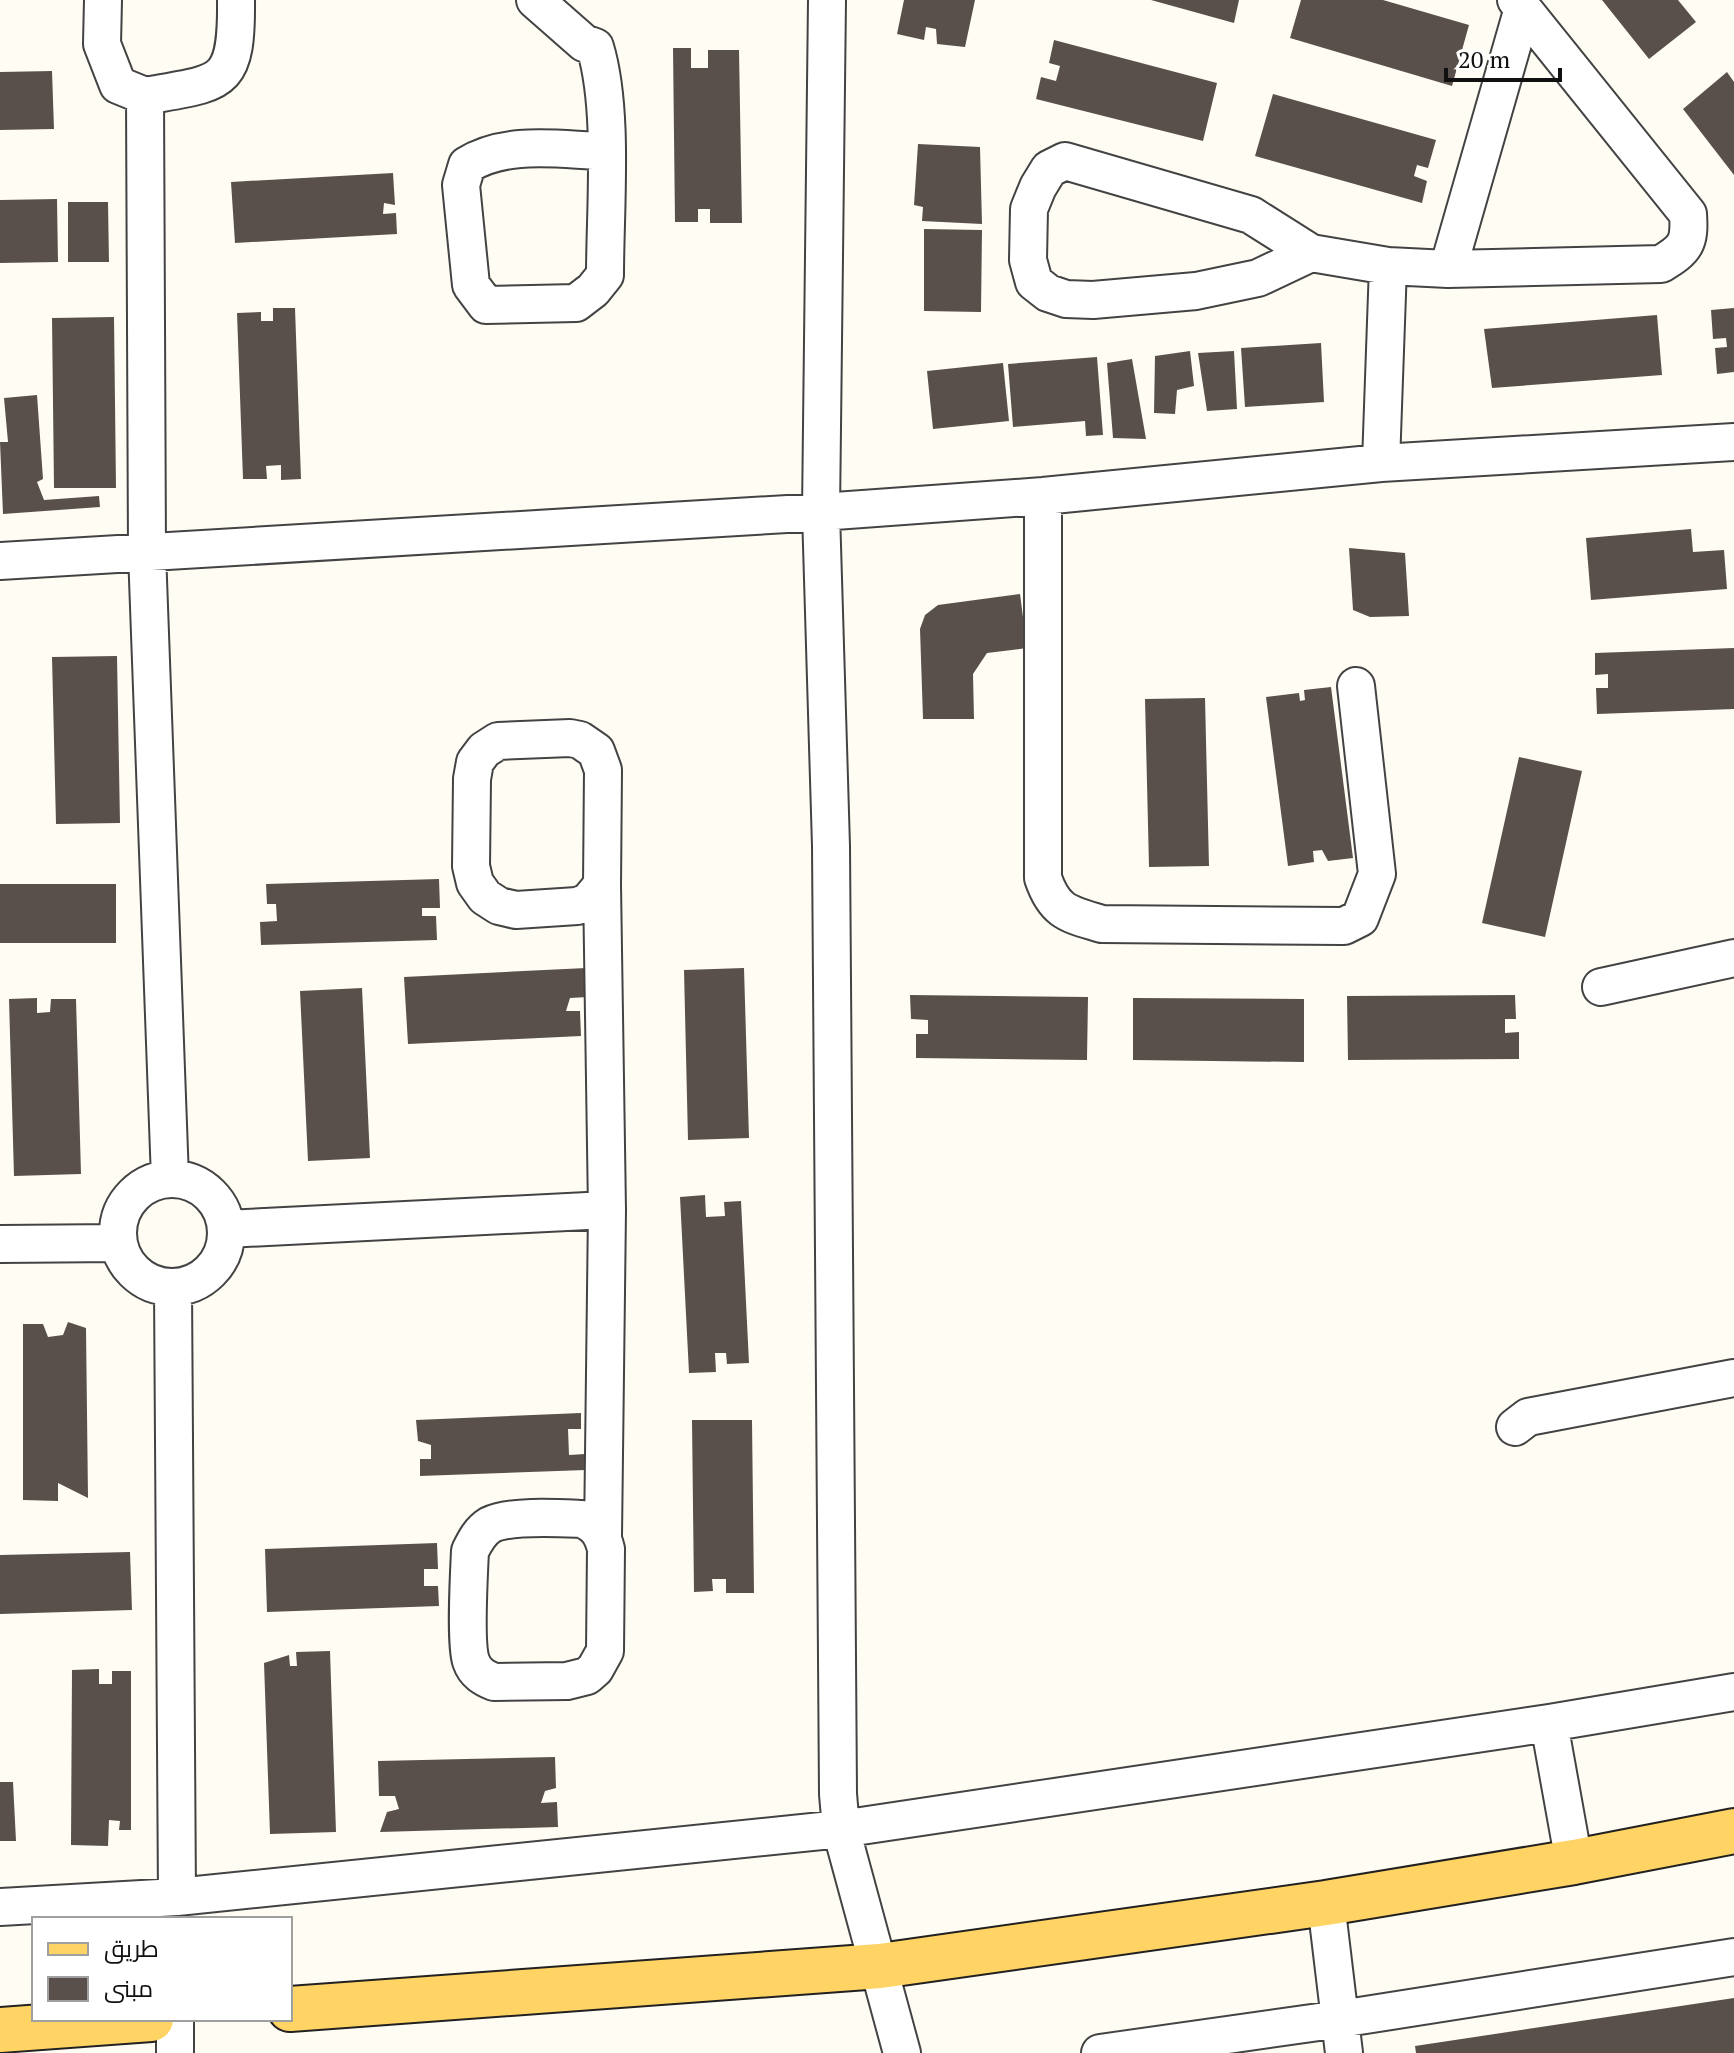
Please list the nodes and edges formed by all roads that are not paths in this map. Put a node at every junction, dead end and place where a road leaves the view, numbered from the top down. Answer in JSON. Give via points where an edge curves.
{"nodes":[{"id":1,"x":103,"y":0,"type":"edge"},
{"id":2,"x":236,"y":0,"type":"edge"},
{"id":3,"x":535,"y":0,"type":"edge"},
{"id":4,"x":827,"y":0,"type":"edge"},
{"id":5,"x":1520,"y":4,"type":"edge"},
{"id":6,"x":145,"y":96,"type":"junction"},
{"id":7,"x":605,"y":151,"type":"junction"},
{"id":8,"x":1311,"y":253,"type":"junction"},
{"id":9,"x":1388,"y":266,"type":"junction"},
{"id":10,"x":1448,"y":269,"type":"junction"},
{"id":11,"x":1734,"y":442,"type":"edge"},
{"id":12,"x":1381,"y":463,"type":"junction"},
{"id":13,"x":1043,"y":496,"type":"junction"},
{"id":14,"x":821,"y":512,"type":"junction"},
{"id":15,"x":147,"y":552,"type":"junction"},
{"id":16,"x":0,"y":561,"type":"edge"},
{"id":17,"x":1356,"y":686,"type":"dead end"},
{"id":18,"x":602,"y":885,"type":"junction"},
{"id":19,"x":1734,"y":958,"type":"edge"},
{"id":20,"x":1601,"y":987,"type":"dead end"},
{"id":21,"x":170,"y":1179,"type":"junction"},
{"id":22,"x":607,"y":1210,"type":"junction"},
{"id":23,"x":226,"y":1229,"type":"junction"},
{"id":24,"x":118,"y":1243,"type":"junction"},
{"id":25,"x":0,"y":1244,"type":"edge"},
{"id":26,"x":173,"y":1288,"type":"junction"},
{"id":27,"x":1734,"y":1378,"type":"edge"},
{"id":28,"x":1515,"y":1427,"type":"dead end"},
{"id":29,"x":603,"y":1536,"type":"junction"},
{"id":30,"x":1734,"y":1692,"type":"edge"},
{"id":31,"x":1549,"y":1723,"type":"junction"},
{"id":32,"x":841,"y":1829,"type":"junction"},
{"id":33,"x":1734,"y":1831,"type":"edge"},
{"id":34,"x":1574,"y":1862,"type":"junction"},
{"id":35,"x":177,"y":1897,"type":"junction"},
{"id":36,"x":1326,"y":1903,"type":"junction"},
{"id":37,"x":0,"y":1907,"type":"edge"},
{"id":38,"x":1734,"y":1957,"type":"edge"},
{"id":39,"x":880,"y":1966,"type":"junction"},
{"id":40,"x":292,"y":2009,"type":"edge"},
{"id":41,"x":124,"y":2021,"type":"edge"},
{"id":42,"x":175,"y":2021,"type":"edge"},
{"id":43,"x":0,"y":2030,"type":"edge"},
{"id":44,"x":1342,"y":2036,"type":"edge"},
{"id":45,"x":175,"y":2053,"type":"edge"},
{"id":46,"x":902,"y":2053,"type":"edge"},
{"id":47,"x":1100,"y":2053,"type":"edge"}],
"edges":[{"from":1,"to":6,"type":"street","via":[[102,44],[118,85]]},
{"from":2,"to":6,"type":"street","via":[[237,39],[219,79]]},
{"from":3,"to":7,"type":"street","via":[[595,47],[603,72]]},
{"from":4,"to":14,"type":"street"},
{"from":5,"to":10,"type":"street"},
{"from":5,"to":10,"type":"street","via":[[1688,214],[1690,234],[1682,251],[1661,264]]},
{"from":6,"to":15,"type":"street"},
{"from":7,"to":7,"type":"street","via":[[605,275],[576,303],[486,305],[471,285],[461,185],[467,165],[503,149]]},
{"from":8,"to":8,"type":"street","via":[[1258,278],[1196,291],[1066,299],[1034,282],[1028,260],[1029,209],[1049,169],[1065,161],[1251,215]]},
{"from":8,"to":9,"type":"street"},
{"from":9,"to":10,"type":"street"},
{"from":9,"to":12,"type":"street"},
{"from":11,"to":12,"type":"street"},
{"from":12,"to":13,"type":"street"},
{"from":13,"to":14,"type":"street"},
{"from":13,"to":17,"type":"street","via":[[1043,878],[1050,899],[1071,914],[1102,924],[1344,926],[1360,918],[1377,874]]},
{"from":14,"to":15,"type":"street"},
{"from":14,"to":32,"type":"street","via":[[831,846]]},
{"from":15,"to":16,"type":"street"},
{"from":15,"to":21,"type":"street"},
{"from":18,"to":18,"type":"street","via":[[603,770],[596,751],[570,738],[498,741],[484,750],[472,779],[471,866],[485,897],[516,910],[577,906],[588,902]]},
{"from":18,"to":22,"type":"street"},
{"from":19,"to":20,"type":"street"},
{"from":21,"to":23,"type":"street","via":[[186,1181],[214,1199]]},
{"from":21,"to":24,"type":"street","via":[[136,1192],[124,1207]]},
{"from":22,"to":23,"type":"street"},
{"from":22,"to":29,"type":"street"},
{"from":23,"to":26,"type":"street","via":[[218,1263],[190,1285]]},
{"from":24,"to":25,"type":"street"},
{"from":24,"to":26,"type":"street","via":[[138,1275]]},
{"from":26,"to":35,"type":"street"},
{"from":27,"to":28,"type":"street","via":[[1528,1417]]},
{"from":29,"to":29,"type":"street","via":[[606,1640],[595,1669],[577,1679],[494,1682],[476,1671],[469,1655],[469,1566],[477,1536],[504,1521],[569,1518],[594,1525]]},
{"from":30,"to":31,"type":"street"},
{"from":31,"to":32,"type":"street"},
{"from":31,"to":34,"type":"street"},
{"from":32,"to":35,"type":"street"},
{"from":32,"to":39,"type":"street"},
{"from":33,"to":34,"type":"main road"},
{"from":34,"to":36,"type":"main road"},
{"from":35,"to":37,"type":"street"},
{"from":36,"to":39,"type":"main road"},
{"from":36,"to":44,"type":"street"},
{"from":38,"to":44,"type":"street"},
{"from":39,"to":40,"type":"main road"},
{"from":39,"to":46,"type":"street"},
{"from":41,"to":43,"type":"main road"},
{"from":42,"to":45,"type":"street"},
{"from":44,"to":47,"type":"street"}]}
